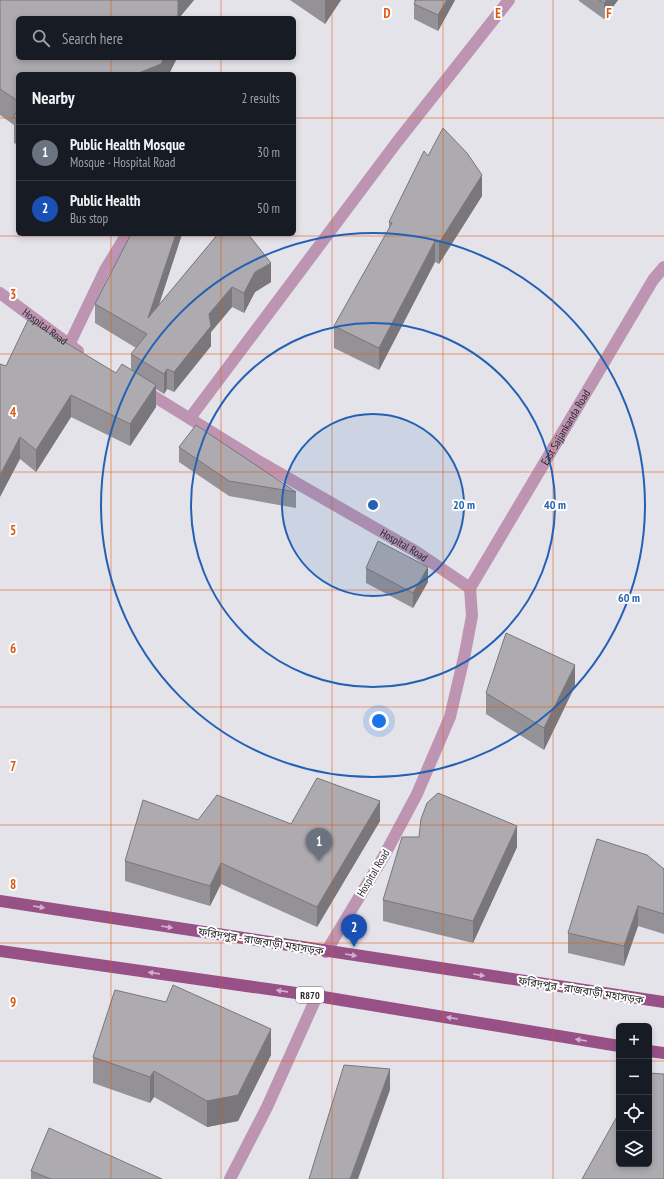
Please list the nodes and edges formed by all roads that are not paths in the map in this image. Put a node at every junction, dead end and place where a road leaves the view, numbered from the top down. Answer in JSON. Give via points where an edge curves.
{"nodes":[{"id":1,"x":508,"y":0,"type":"edge"},
{"id":2,"x":126,"y":236,"type":"edge"},
{"id":3,"x":664,"y":267,"type":"edge"},
{"id":4,"x":0,"y":293,"type":"edge"},
{"id":5,"x":69,"y":346,"type":"junction"},
{"id":6,"x":88,"y":357,"type":"edge"},
{"id":7,"x":134,"y":384,"type":"edge"},
{"id":8,"x":190,"y":418,"type":"junction"},
{"id":9,"x":470,"y":588,"type":"junction"},
{"id":10,"x":0,"y":900,"type":"edge"},
{"id":11,"x":0,"y":951,"type":"edge"},
{"id":12,"x":326,"y":952,"type":"junction"},
{"id":13,"x":317,"y":996,"type":"junction"},
{"id":14,"x":664,"y":1002,"type":"edge"},
{"id":15,"x":616,"y":1046,"type":"edge"},
{"id":16,"x":652,"y":1051,"type":"edge"},
{"id":17,"x":664,"y":1053,"type":"edge"},
{"id":18,"x":230,"y":1179,"type":"edge"}],
"edges":[{"from":1,"to":8,"type":"street","via":[[397,142]]},
{"from":2,"to":5,"type":"street","via":[[105,270]]},
{"from":3,"to":9,"type":"street","name":"East Sajjankanda Road","via":[[653,280]]},
{"from":4,"to":5,"type":"street","name":"Hospital Road"},
{"from":5,"to":6,"type":"street","name":"Hospital Road"},
{"from":7,"to":8,"type":"street","name":"Hospital Road"},
{"from":8,"to":9,"type":"street","name":"Hospital Road","via":[[260,462],[415,551]]},
{"from":9,"to":12,"type":"street","name":"Hospital Road","via":[[472,616],[450,717],[417,794],[384,856]]},
{"from":10,"to":12,"type":"main road","name":"ফরিদপুর - রাজবাড়ী মহাসড়ক","one_way":true},
{"from":13,"to":11,"type":"main road","number":"R870","one_way":true},
{"from":12,"to":14,"type":"main road","name":"ফরিদপুর - রাজবাড়ী মহাসড়ক","one_way":true},
{"from":15,"to":13,"type":"main road","number":"R870","one_way":true},
{"from":13,"to":18,"type":"street","via":[[267,1107]]},
{"from":16,"to":17,"type":"main road"}]}
